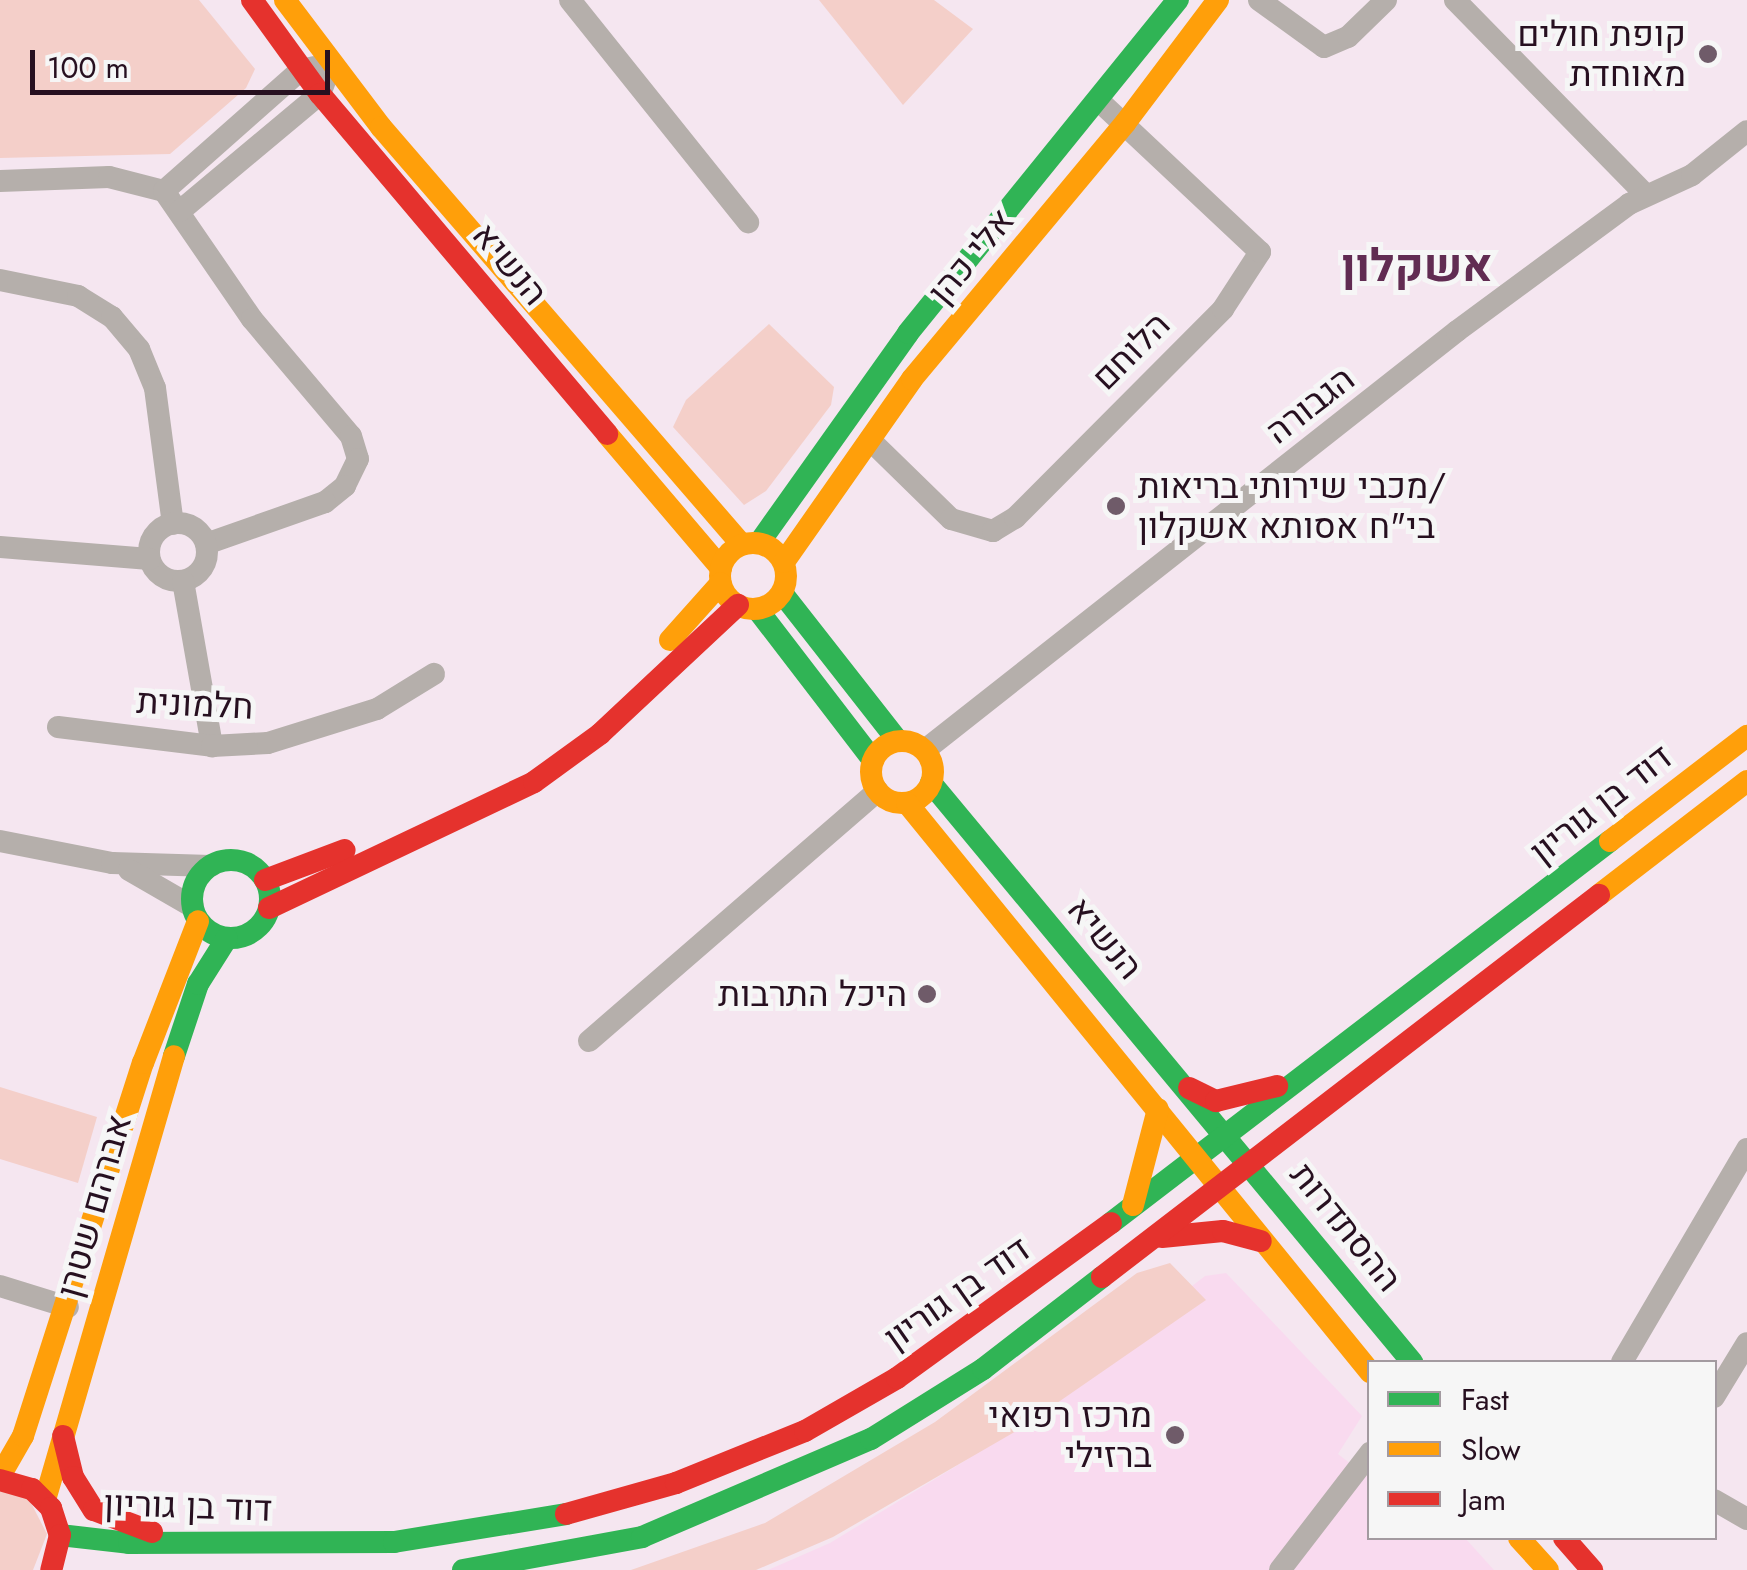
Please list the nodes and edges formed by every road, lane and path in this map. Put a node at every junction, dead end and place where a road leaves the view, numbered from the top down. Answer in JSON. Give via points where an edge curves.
{"nodes":[{"id":1,"x":252,"y":0,"type":"edge"},
{"id":2,"x":285,"y":0,"type":"edge"},
{"id":3,"x":570,"y":0,"type":"edge"},
{"id":4,"x":1178,"y":0,"type":"edge"},
{"id":5,"x":1218,"y":0,"type":"edge"},
{"id":6,"x":1259,"y":0,"type":"edge"},
{"id":7,"x":1386,"y":0,"type":"edge"},
{"id":8,"x":1456,"y":0,"type":"edge"},
{"id":9,"x":330,"y":65,"type":"junction"},
{"id":10,"x":301,"y":70,"type":"junction"},
{"id":11,"x":320,"y":94,"type":"junction"},
{"id":12,"x":1099,"y":100,"type":"junction"},
{"id":13,"x":1126,"y":122,"type":"junction"},
{"id":14,"x":1747,"y":131,"type":"edge"},
{"id":15,"x":0,"y":182,"type":"edge"},
{"id":16,"x":164,"y":191,"type":"junction"},
{"id":17,"x":1644,"y":194,"type":"junction"},
{"id":18,"x":180,"y":211,"type":"junction"},
{"id":19,"x":748,"y":222,"type":"dead end"},
{"id":20,"x":0,"y":280,"type":"edge"},
{"id":21,"x":870,"y":440,"type":"junction"},
{"id":22,"x":173,"y":524,"type":"junction"},
{"id":23,"x":206,"y":544,"type":"junction"},
{"id":24,"x":750,"y":544,"type":"junction"},
{"id":25,"x":0,"y":547,"type":"edge"},
{"id":26,"x":150,"y":559,"type":"junction"},
{"id":27,"x":784,"y":562,"type":"junction"},
{"id":28,"x":721,"y":576,"type":"junction"},
{"id":29,"x":183,"y":581,"type":"junction"},
{"id":30,"x":782,"y":592,"type":"junction"},
{"id":31,"x":748,"y":607,"type":"junction"},
{"id":32,"x":434,"y":674,"type":"dead end"},
{"id":33,"x":58,"y":728,"type":"dead end"},
{"id":34,"x":1747,"y":736,"type":"edge"},
{"id":35,"x":898,"y":741,"type":"junction"},
{"id":36,"x":212,"y":746,"type":"junction"},
{"id":37,"x":925,"y":750,"type":"junction"},
{"id":38,"x":873,"y":760,"type":"junction"},
{"id":39,"x":1747,"y":781,"type":"edge"},
{"id":40,"x":932,"y":783,"type":"junction"},
{"id":41,"x":878,"y":791,"type":"junction"},
{"id":42,"x":907,"y":802,"type":"junction"},
{"id":43,"x":0,"y":841,"type":"edge"},
{"id":44,"x":112,"y":863,"type":"junction"},
{"id":45,"x":210,"y":866,"type":"junction"},
{"id":46,"x":265,"y":880,"type":"junction"},
{"id":47,"x":269,"y":908,"type":"junction"},
{"id":48,"x":195,"y":914,"type":"junction"},
{"id":49,"x":227,"y":938,"type":"junction"},
{"id":50,"x":589,"y":1041,"type":"dead end"},
{"id":51,"x":1172,"y":1073,"type":"junction"},
{"id":52,"x":1301,"y":1078,"type":"junction"},
{"id":53,"x":1158,"y":1110,"type":"junction"},
{"id":54,"x":1292,"y":1132,"type":"junction"},
{"id":55,"x":1226,"y":1136,"type":"junction"},
{"id":56,"x":1747,"y":1150,"type":"edge"},
{"id":57,"x":1197,"y":1157,"type":"junction"},
{"id":58,"x":1251,"y":1164,"type":"junction"},
{"id":59,"x":1220,"y":1188,"type":"junction"},
{"id":60,"x":1133,"y":1205,"type":"junction"},
{"id":61,"x":1282,"y":1206,"type":"junction"},
{"id":62,"x":1154,"y":1239,"type":"junction"},
{"id":63,"x":1261,"y":1241,"type":"junction"},
{"id":64,"x":0,"y":1286,"type":"edge"},
{"id":65,"x":68,"y":1307,"type":"junction"},
{"id":66,"x":1747,"y":1343,"type":"edge"},
{"id":67,"x":1410,"y":1360,"type":"edge"},
{"id":68,"x":1623,"y":1360,"type":"edge"},
{"id":69,"x":1367,"y":1368,"type":"edge"},
{"id":70,"x":1717,"y":1392,"type":"edge"},
{"id":71,"x":22,"y":1436,"type":"junction"},
{"id":72,"x":63,"y":1436,"type":"junction"},
{"id":73,"x":0,"y":1450,"type":"edge"},
{"id":74,"x":1367,"y":1457,"type":"edge"},
{"id":75,"x":0,"y":1478,"type":"edge"},
{"id":76,"x":45,"y":1500,"type":"junction"},
{"id":77,"x":1717,"y":1502,"type":"edge"},
{"id":78,"x":1747,"y":1519,"type":"edge"},
{"id":79,"x":60,"y":1535,"type":"junction"},
{"id":80,"x":1521,"y":1540,"type":"edge"},
{"id":81,"x":1566,"y":1540,"type":"edge"},
{"id":82,"x":189,"y":1543,"type":"junction"},
{"id":83,"x":51,"y":1570,"type":"edge"},
{"id":84,"x":463,"y":1570,"type":"edge"},
{"id":85,"x":1280,"y":1570,"type":"edge"},
{"id":86,"x":1548,"y":1570,"type":"edge"},
{"id":87,"x":1592,"y":1570,"type":"edge"}],
"edges":[{"from":1,"to":10,"type":"street","name":"הנשיא"},
{"from":2,"to":9,"type":"street","name":"הנשיא"},
{"from":3,"to":19,"type":"street"},
{"from":4,"to":12,"type":"street","name":"אלי כהן"},
{"from":5,"to":13,"type":"street","name":"אלי כהן"},
{"from":6,"to":7,"type":"street","via":[[1324,47],[1348,37]]},
{"from":8,"to":17,"type":"street"},
{"from":9,"to":10,"type":"street"},
{"from":9,"to":11,"type":"street"},
{"from":9,"to":24,"type":"street","name":"הנשיא"},
{"from":10,"to":11,"type":"street","name":"הנשיא"},
{"from":10,"to":16,"type":"street"},
{"from":11,"to":18,"type":"street"},
{"from":11,"to":28,"type":"street","name":"הנשיא"},
{"from":12,"to":13,"type":"street","name":"הלוחם"},
{"from":12,"to":24,"type":"street","name":"אלי כהן","via":[[908,333]]},
{"from":13,"to":21,"type":"street","name":"אלי כהן","via":[[912,379]]},
{"from":13,"to":21,"type":"street","name":"הלוחם","via":[[1260,252],[1222,309],[1015,518],[993,531],[951,519]]},
{"from":14,"to":17,"type":"street","name":"הגבורה","via":[[1692,175]]},
{"from":15,"to":16,"type":"street","via":[[110,177]]},
{"from":16,"to":18,"type":"street"},
{"from":17,"to":37,"type":"street","name":"הגבורה","via":[[1457,331]]},
{"from":18,"to":23,"type":"street","via":[[252,319],[352,436],[358,459],[345,486],[324,502]]},
{"from":20,"to":22,"type":"street","via":[[78,296],[112,317],[139,348],[155,388]]},
{"from":21,"to":27,"type":"street","name":"אלי כהן"},
{"from":22,"to":23,"type":"street","via":[[197,530]]},
{"from":22,"to":26,"type":"street","via":[[152,540]]},
{"from":23,"to":29,"type":"street","via":[[205,563]]},
{"from":24,"to":27,"type":"street","name":"הנשיא"},
{"from":24,"to":28,"type":"street","name":"אלי כהן"},
{"from":25,"to":26,"type":"street"},
{"from":26,"to":29,"type":"street","via":[[159,574]]},
{"from":27,"to":30,"type":"street"},
{"from":28,"to":31,"type":"street","name":"הנשיא"},
{"from":28,"to":46,"type":"street","via":[[612,701],[540,756],[428,816]]},
{"from":29,"to":36,"type":"street"},
{"from":30,"to":31,"type":"street"},
{"from":30,"to":35,"type":"street"},
{"from":31,"to":38,"type":"street"},
{"from":31,"to":47,"type":"street","via":[[559,765],[494,804]]},
{"from":32,"to":36,"type":"street","name":"חלמונית","via":[[332,728],[268,743]]},
{"from":33,"to":36,"type":"street","name":"חלמונית"},
{"from":34,"to":52,"type":"street","name":"דוד בן גוריון"},
{"from":35,"to":37,"type":"street"},
{"from":35,"to":38,"type":"street"},
{"from":37,"to":40,"type":"street"},
{"from":38,"to":41,"type":"street"},
{"from":39,"to":54,"type":"street","name":"דוד בן גוריון"},
{"from":40,"to":42,"type":"street"},
{"from":40,"to":51,"type":"street","name":"הנשיא"},
{"from":41,"to":42,"type":"street"},
{"from":41,"to":50,"type":"street"},
{"from":42,"to":53,"type":"street","name":"הנשיא"},
{"from":43,"to":44,"type":"street"},
{"from":44,"to":45,"type":"street"},
{"from":44,"to":48,"type":"street"},
{"from":45,"to":46,"type":"street","via":[[235,860]]},
{"from":45,"to":48,"type":"street","via":[[195,884]]},
{"from":46,"to":47,"type":"street"},
{"from":47,"to":49,"type":"street","via":[[258,928]]},
{"from":48,"to":49,"type":"street"},
{"from":48,"to":65,"type":"street","name":"אברהם שטרן"},
{"from":49,"to":72,"type":"street","name":"אברהם שטרן","via":[[198,984],[182,1029]]},
{"from":51,"to":52,"type":"street","via":[[1216,1101]]},
{"from":51,"to":55,"type":"street","name":"הנשיא"},
{"from":52,"to":55,"type":"street","name":"דוד בן גוריון"},
{"from":53,"to":57,"type":"street","name":"הנשיא"},
{"from":53,"to":60,"type":"street"},
{"from":54,"to":58,"type":"street","name":"דוד בן גוריון"},
{"from":54,"to":61,"type":"street","via":[[1280,1162]]},
{"from":55,"to":57,"type":"street","name":"דוד בן גוריון"},
{"from":55,"to":58,"type":"street","name":"ההסתדרות"},
{"from":56,"to":68,"type":"street"},
{"from":57,"to":59,"type":"street"},
{"from":57,"to":60,"type":"street","name":"דוד בן גוריון"},
{"from":58,"to":59,"type":"street","name":"דוד בן גוריון"},
{"from":58,"to":61,"type":"street","name":"ההסתדרות"},
{"from":59,"to":62,"type":"street","name":"דוד בן גוריון"},
{"from":59,"to":63,"type":"street"},
{"from":60,"to":82,"type":"street","name":"דוד בן גוריון","via":[[897,1378],[805,1430],[676,1483],[556,1517],[394,1542]]},
{"from":61,"to":67,"type":"street","name":"ההסתדרות"},
{"from":62,"to":63,"type":"street","via":[[1223,1230]]},
{"from":62,"to":84,"type":"street","name":"דוד בן גוריון","via":[[983,1369],[871,1439],[642,1538]]},
{"from":63,"to":69,"type":"street"},
{"from":64,"to":65,"type":"street"},
{"from":65,"to":71,"type":"street","name":"אברהם שטרן"},
{"from":66,"to":70,"type":"street"},
{"from":71,"to":73,"type":"street"},
{"from":71,"to":75,"type":"street","name":"אברהם שטרן"},
{"from":72,"to":76,"type":"street","name":"אברהם שטרן"},
{"from":72,"to":82,"type":"street","via":[[74,1477],[94,1510]]},
{"from":74,"to":85,"type":"street"},
{"from":75,"to":76,"type":"street"},
{"from":76,"to":79,"type":"street"},
{"from":77,"to":78,"type":"street"},
{"from":79,"to":82,"type":"street","name":"דוד בן גוריון"},
{"from":79,"to":83,"type":"street"},
{"from":80,"to":86,"type":"street"},
{"from":81,"to":87,"type":"street"}]}
